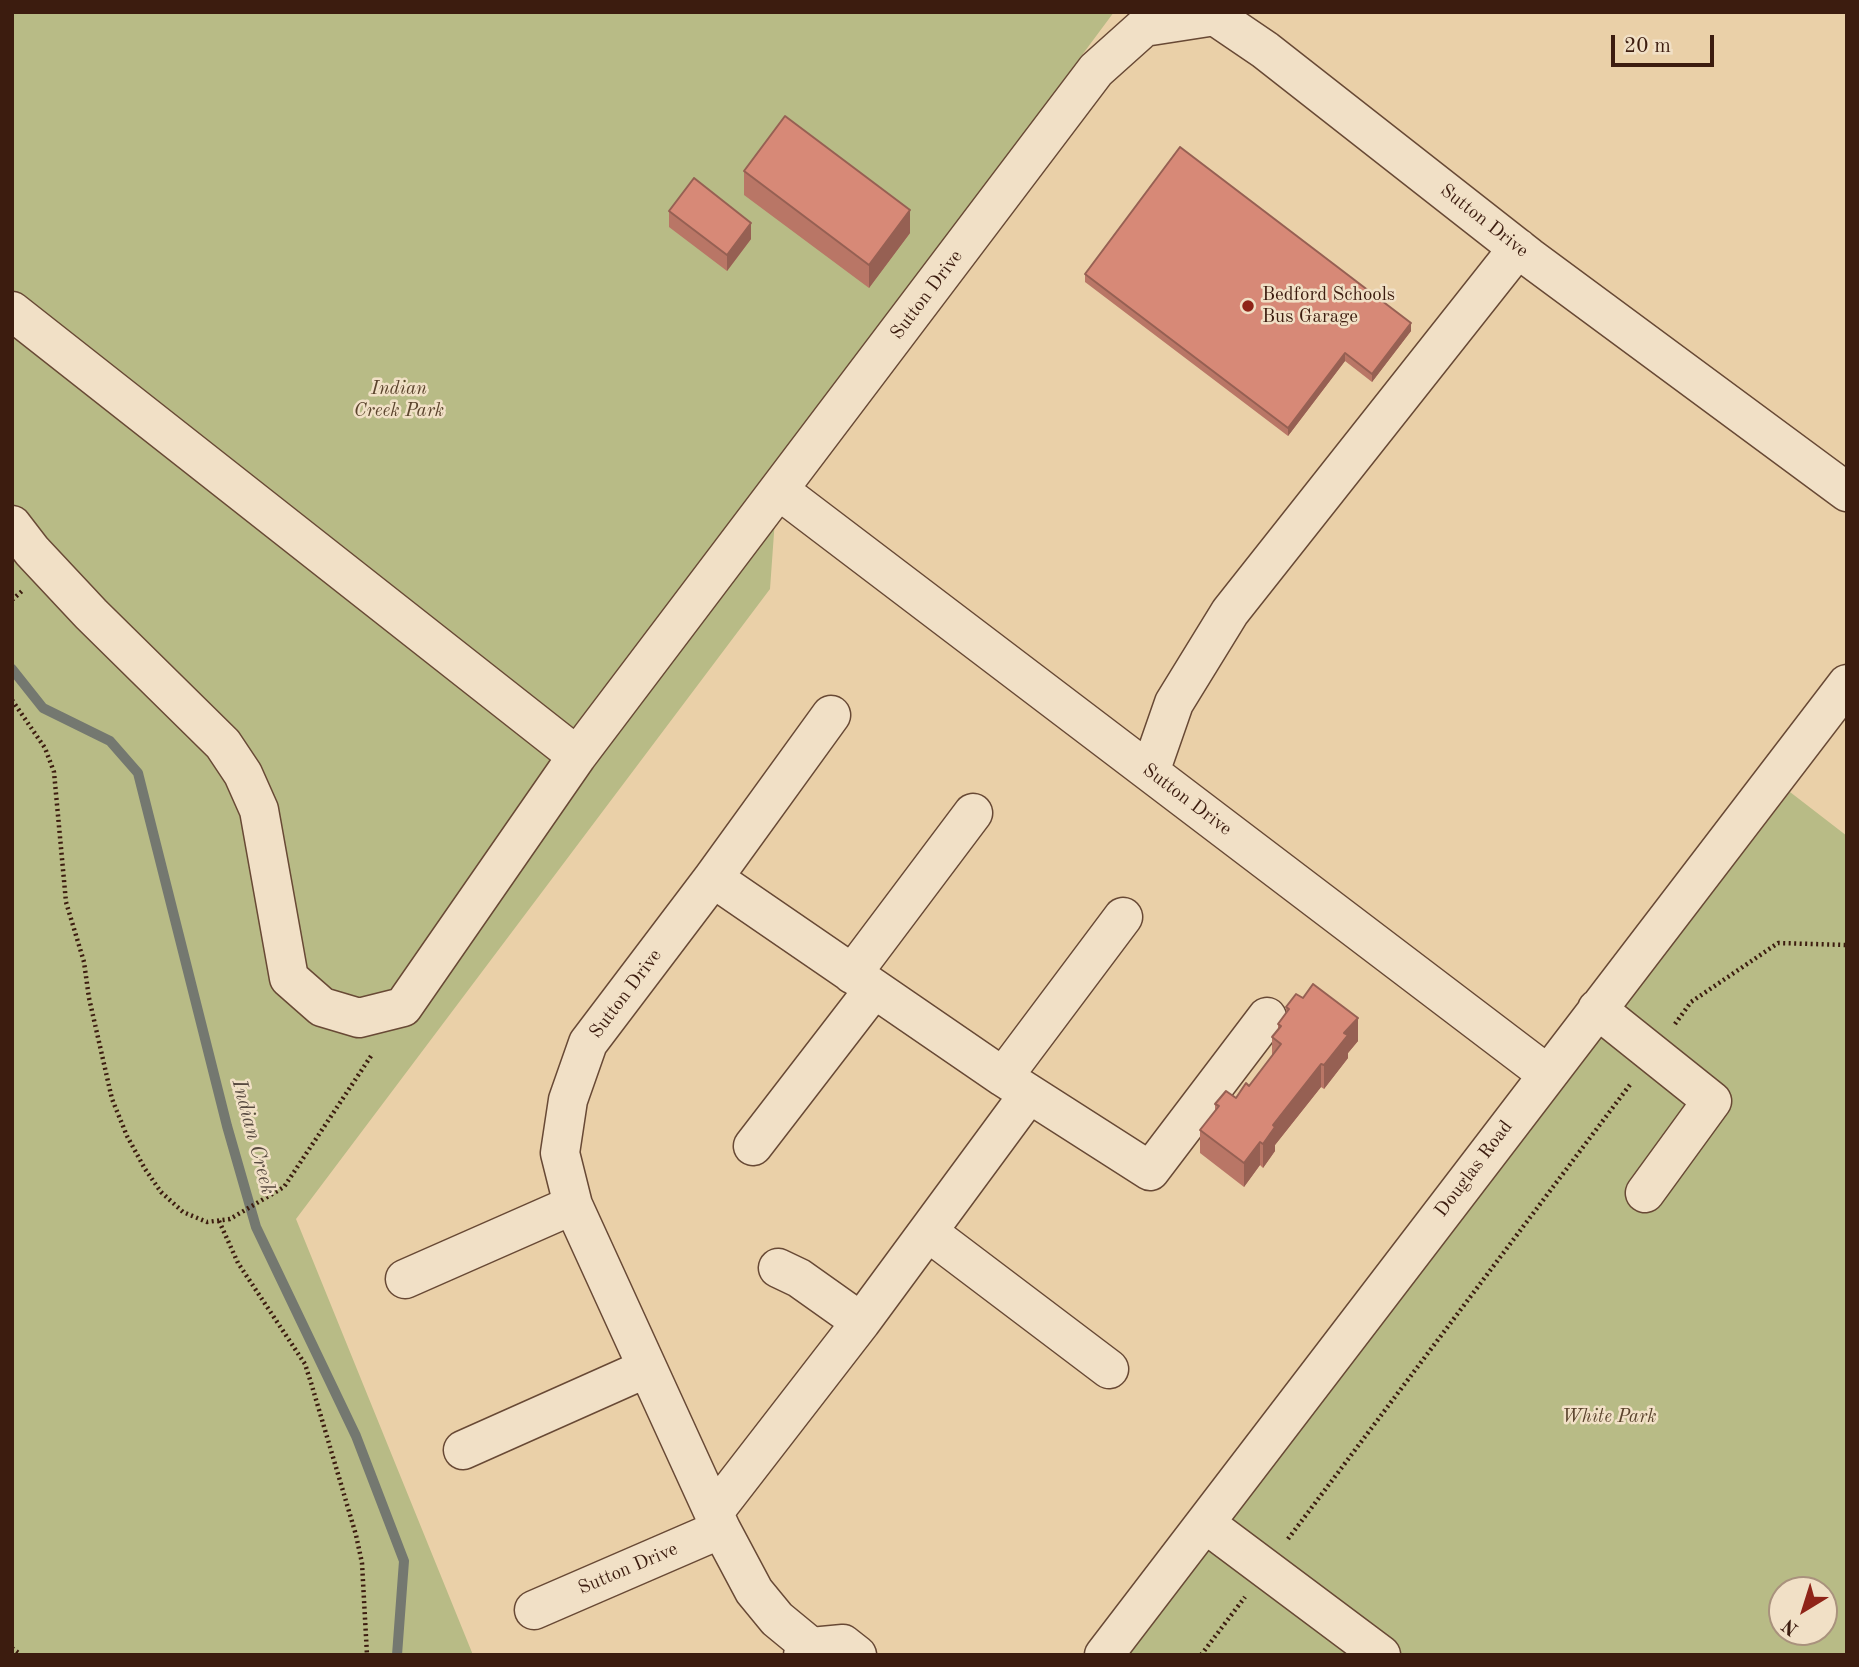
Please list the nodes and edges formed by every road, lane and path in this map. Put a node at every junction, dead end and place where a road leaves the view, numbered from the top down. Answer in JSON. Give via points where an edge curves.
{"nodes":[{"id":1,"x":1518,"y":248,"type":"junction"},
{"id":2,"x":12,"y":311,"type":"edge"},
{"id":3,"x":780,"y":491,"type":"junction"},
{"id":4,"x":1847,"y":492,"type":"edge"},
{"id":5,"x":12,"y":525,"type":"edge"},
{"id":6,"x":1847,"y":684,"type":"edge"},
{"id":7,"x":12,"y":700,"type":"edge"},
{"id":8,"x":831,"y":715,"type":"dead end"},
{"id":9,"x":577,"y":757,"type":"junction"},
{"id":10,"x":1150,"y":772,"type":"junction"},
{"id":11,"x":973,"y":813,"type":"dead end"},
{"id":12,"x":713,"y":878,"type":"junction"},
{"id":13,"x":1123,"y":918,"type":"dead end"},
{"id":14,"x":1847,"y":944,"type":"edge"},
{"id":15,"x":863,"y":982,"type":"junction"},
{"id":16,"x":1597,"y":1009,"type":"junction"},
{"id":17,"x":1267,"y":1017,"type":"dead end"},
{"id":18,"x":374,"y":1052,"type":"dead end"},
{"id":19,"x":1652,"y":1054,"type":"junction"},
{"id":20,"x":1547,"y":1074,"type":"junction"},
{"id":21,"x":1016,"y":1086,"type":"junction"},
{"id":22,"x":753,"y":1146,"type":"dead end"},
{"id":23,"x":1645,"y":1193,"type":"dead end"},
{"id":24,"x":573,"y":1205,"type":"junction"},
{"id":25,"x":219,"y":1221,"type":"junction"},
{"id":26,"x":928,"y":1232,"type":"junction"},
{"id":27,"x":778,"y":1268,"type":"dead end"},
{"id":28,"x":405,"y":1279,"type":"dead end"},
{"id":29,"x":861,"y":1322,"type":"junction"},
{"id":30,"x":647,"y":1368,"type":"junction"},
{"id":31,"x":1110,"y":1369,"type":"dead end"},
{"id":32,"x":463,"y":1450,"type":"dead end"},
{"id":33,"x":717,"y":1520,"type":"junction"},
{"id":34,"x":1206,"y":1524,"type":"junction"},
{"id":35,"x":1265,"y":1570,"type":"junction"},
{"id":36,"x":534,"y":1610,"type":"dead end"},
{"id":37,"x":12,"y":1648,"type":"edge"},
{"id":38,"x":809,"y":1652,"type":"edge"},
{"id":39,"x":21,"y":1655,"type":"edge"},
{"id":40,"x":367,"y":1655,"type":"edge"},
{"id":41,"x":857,"y":1655,"type":"edge"},
{"id":42,"x":1104,"y":1655,"type":"edge"},
{"id":43,"x":1201,"y":1655,"type":"edge"},
{"id":44,"x":1381,"y":1655,"type":"edge"}],
"edges":[{"from":1,"to":3,"type":"street","name":"Sutton Drive","via":[[1265,50],[1214,16],[1144,27],[1096,70]]},
{"from":1,"to":4,"type":"street","name":"Sutton Drive"},
{"from":1,"to":10,"type":"street","via":[[1230,612],[1174,703]]},
{"from":2,"to":9,"type":"street"},
{"from":3,"to":9,"type":"street"},
{"from":3,"to":10,"type":"street","name":"Sutton Drive"},
{"from":5,"to":9,"type":"street","via":[[91,614],[223,744],[243,774],[260,810],[289,978],[322,1007],[359,1018],[403,1007]]},
{"from":6,"to":16,"type":"street","name":"Douglas Road"},
{"from":7,"to":25,"type":"path","via":[[45,748],[54,772],[66,902],[84,962],[113,1099],[127,1136],[168,1199],[183,1212],[207,1222]]},
{"from":8,"to":12,"type":"street","name":"Sutton Drive"},
{"from":10,"to":20,"type":"street","name":"Sutton Drive"},
{"from":11,"to":15,"type":"street"},
{"from":12,"to":15,"type":"street"},
{"from":12,"to":24,"type":"street","name":"Sutton Drive","via":[[588,1043],[568,1100],[560,1153]]},
{"from":13,"to":21,"type":"street","name":"Sutton Drive"},
{"from":14,"to":19,"type":"path","via":[[1778,943],[1691,1002]]},
{"from":15,"to":21,"type":"street"},
{"from":15,"to":22,"type":"street"},
{"from":16,"to":19,"type":"street"},
{"from":16,"to":20,"type":"street","name":"Douglas Road"},
{"from":17,"to":21,"type":"street","via":[[1150,1171]]},
{"from":18,"to":25,"type":"path","via":[[284,1187]]},
{"from":19,"to":23,"type":"street","via":[[1712,1101]]},
{"from":19,"to":35,"type":"path"},
{"from":20,"to":34,"type":"street","name":"Douglas Road"},
{"from":21,"to":26,"type":"street","name":"Sutton Drive"},
{"from":24,"to":28,"type":"street"},
{"from":24,"to":30,"type":"street","name":"Sutton Drive"},
{"from":25,"to":40,"type":"path","via":[[238,1263],[305,1364],[313,1386],[362,1563]]},
{"from":26,"to":29,"type":"street","name":"Sutton Drive"},
{"from":26,"to":31,"type":"street"},
{"from":27,"to":29,"type":"street"},
{"from":29,"to":33,"type":"street","name":"Sutton Drive"},
{"from":30,"to":32,"type":"street"},
{"from":30,"to":33,"type":"street","name":"Sutton Drive"},
{"from":33,"to":36,"type":"street","name":"Sutton Drive"},
{"from":33,"to":38,"type":"street","name":"Sutton Drive","via":[[754,1591]]},
{"from":34,"to":35,"type":"street"},
{"from":34,"to":42,"type":"street","name":"Douglas Road"},
{"from":35,"to":43,"type":"path"},
{"from":35,"to":44,"type":"street"},
{"from":37,"to":39,"type":"path"},
{"from":38,"to":41,"type":"street","name":"Sutton Drive","via":[[843,1644]]}]}
